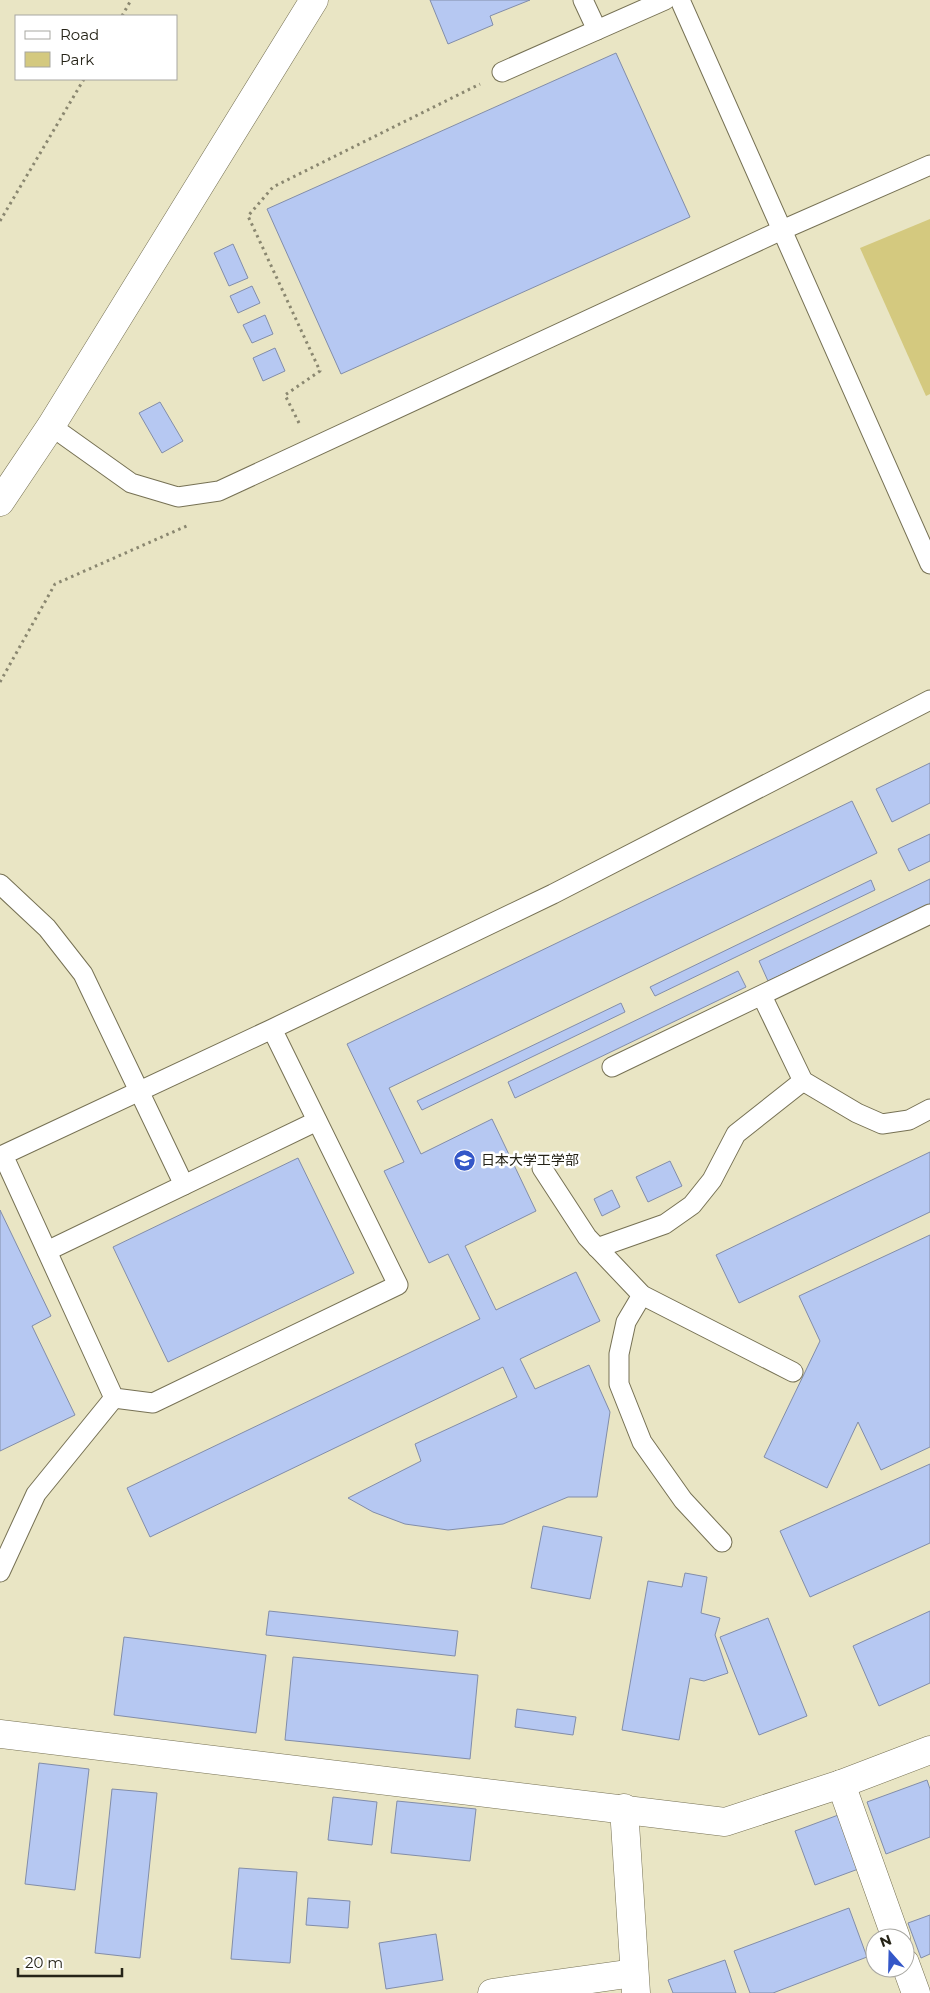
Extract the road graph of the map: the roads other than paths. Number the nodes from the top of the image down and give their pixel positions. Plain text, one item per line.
1 (314, 0) edge
2 (583, 0) edge
3 (665, 0) edge
4 (680, 0) edge
5 (597, 30) junction
6 (502, 72) dead end
7 (930, 165) edge
8 (782, 230) junction
9 (51, 426) junction
10 (0, 502) edge
11 (930, 564) edge
12 (930, 700) edge
13 (0, 884) edge
14 (930, 914) edge
15 (762, 996) junction
16 (272, 1030) junction
17 (612, 1067) dead end
18 (803, 1081) junction
19 (139, 1092) junction
20 (930, 1109) edge
21 (317, 1121) junction
22 (542, 1168) dead end
23 (184, 1185) junction
24 (597, 1248) junction
25 (47, 1251) junction
26 (642, 1295) junction
27 (793, 1372) dead end
28 (114, 1398) junction
29 (722, 1542) dead end
30 (0, 1572) edge
31 (0, 1734) edge
32 (930, 1750) edge
33 (841, 1784) junction
34 (624, 1808) junction
35 (892, 1928) edge
36 (910, 1978) edge
37 (635, 1983) edge
38 (492, 1993) edge
39 (916, 1993) edge

1 - 9 street
2 - 5 lane
3 - 5 lane
4 - 8 lane
5 - 6 lane
7 - 8 lane
8 - 9 lane
8 - 11 lane
9 - 10 street
12 - 16 lane
13 - 19 lane
14 - 15 lane
15 - 17 lane
15 - 18 lane
16 - 19 lane
16 - 21 lane
18 - 20 lane
18 - 24 lane
19 - 23 lane
19 - 25 lane
21 - 23 lane
21 - 28 lane
22 - 24 lane
23 - 25 lane
24 - 26 lane
25 - 28 lane
26 - 27 lane
26 - 29 lane
28 - 30 lane
31 - 34 street
32 - 33 street
33 - 34 street
33 - 35 street
34 - 37 street
36 - 39 street
37 - 38 street

